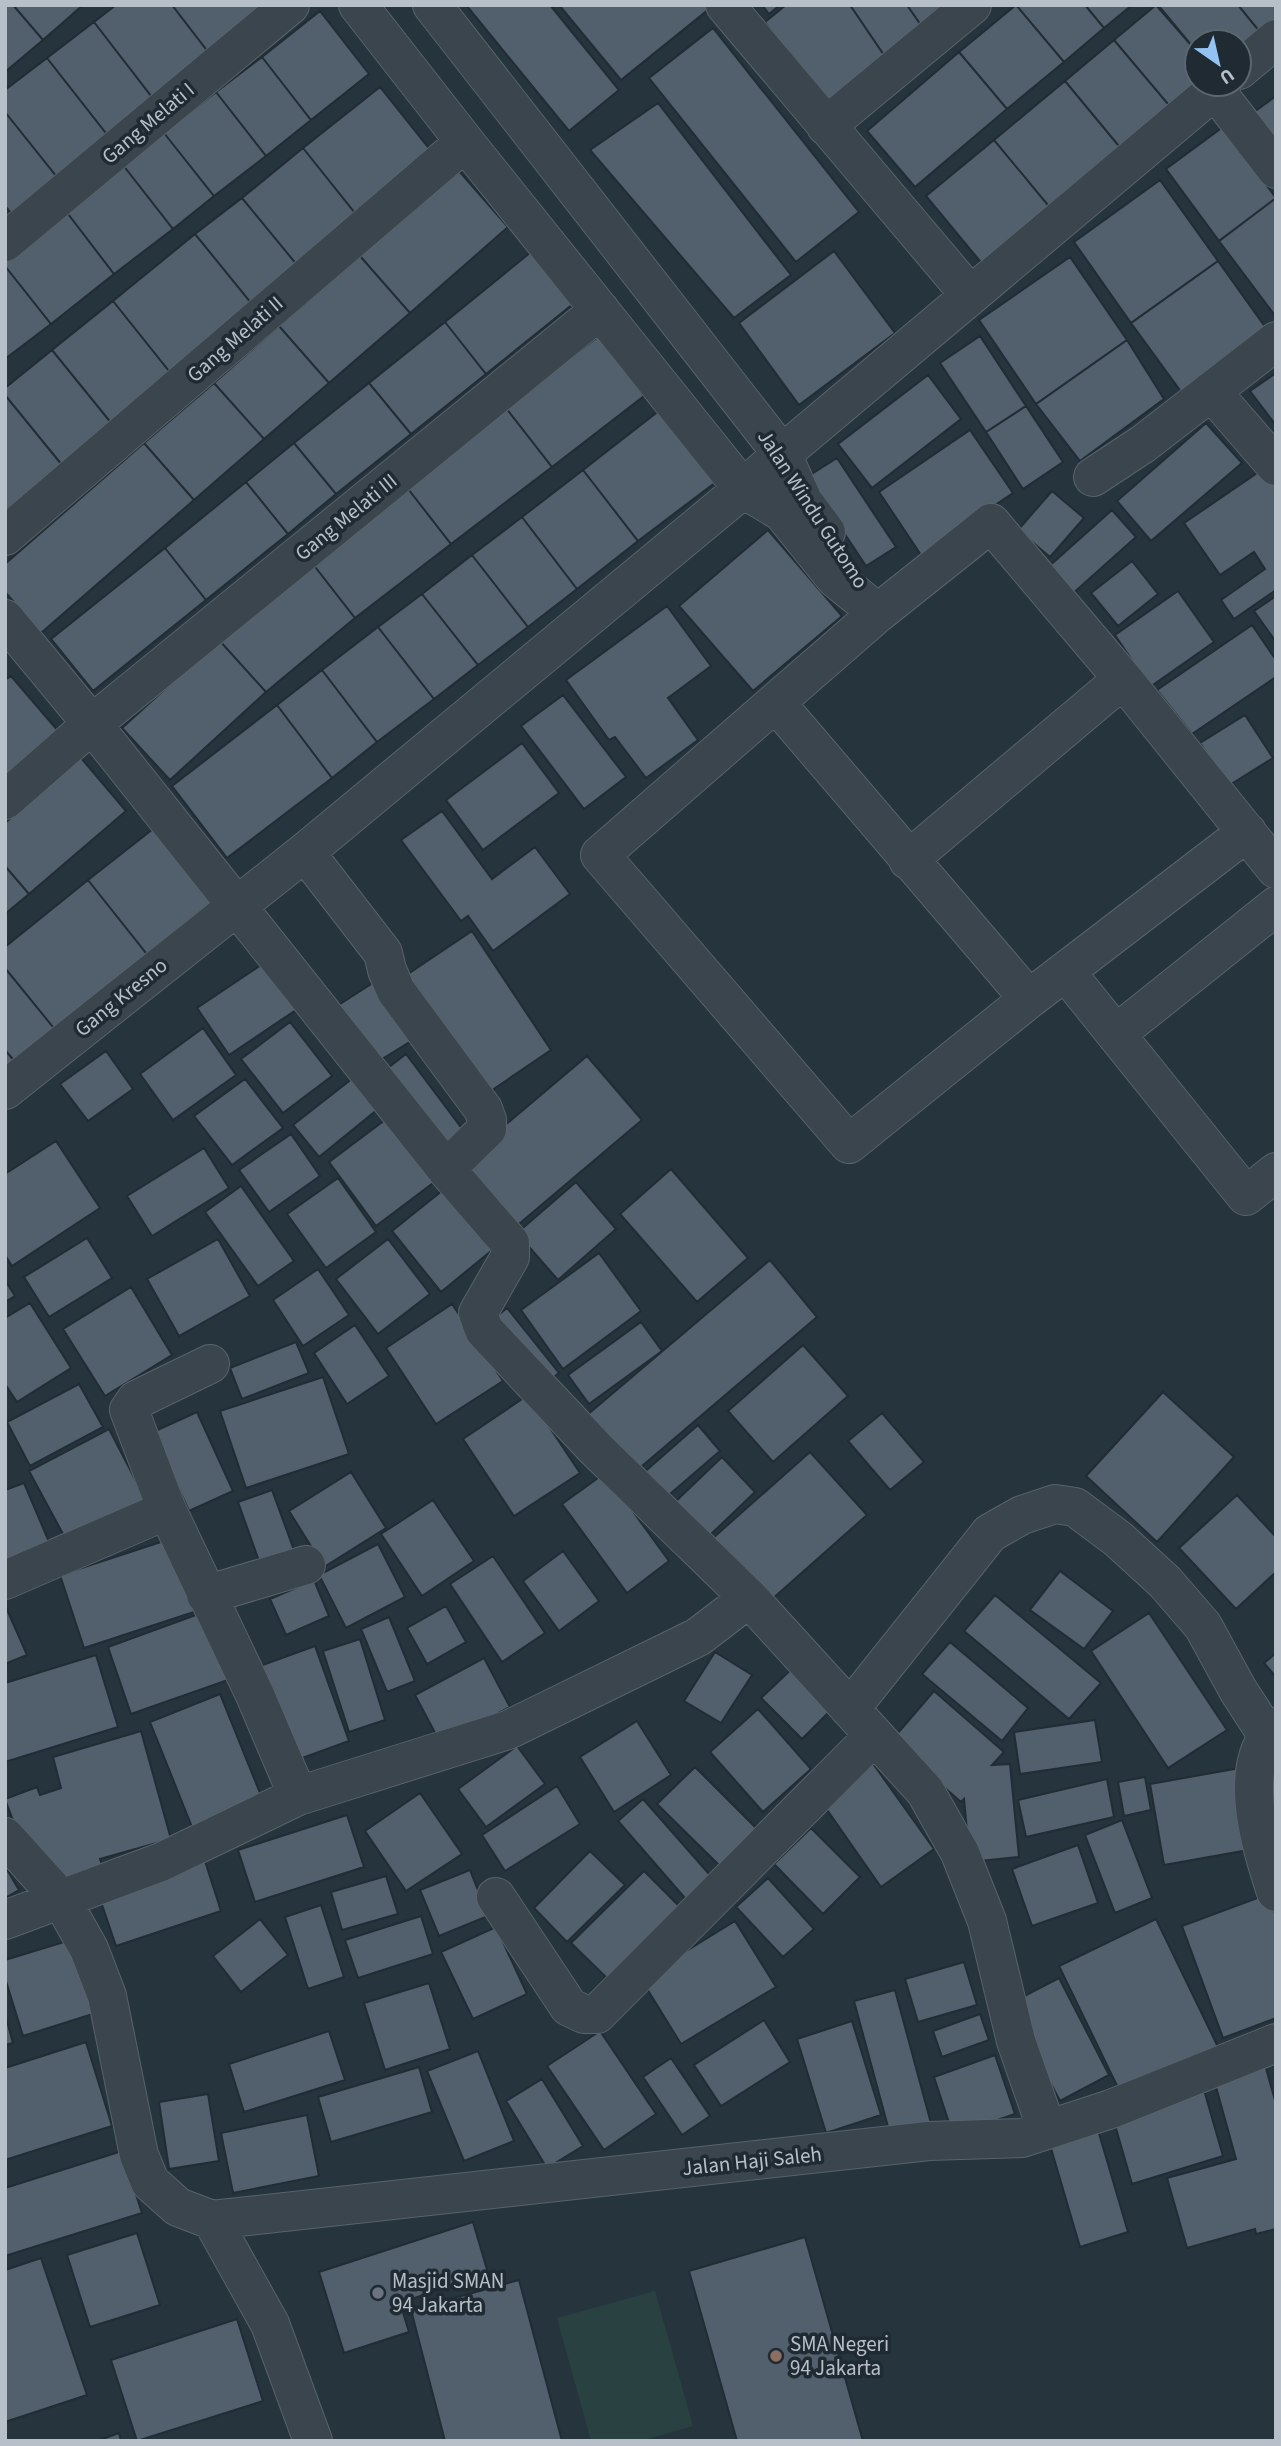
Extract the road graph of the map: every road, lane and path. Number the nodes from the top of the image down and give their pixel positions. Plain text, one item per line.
1 (290, 5) edge
2 (432, 5) edge
3 (725, 5) edge
4 (972, 5) edge
5 (377, 12) edge
6 (1276, 39) edge
7 (1253, 58) edge
8 (1206, 98) edge
9 (1236, 98) edge
10 (826, 126) junction
11 (465, 142) junction
12 (1276, 169) edge
13 (5, 242) edge
14 (971, 295) junction
15 (600, 310) junction
16 (1276, 341) edge
17 (1211, 391) junction
18 (782, 454) junction
19 (1275, 464) edge
20 (1093, 477) dead end
21 (743, 489) junction
22 (5, 536) edge
23 (878, 613) junction
24 (5, 618) edge
25 (1124, 679) junction
26 (776, 703) junction
27 (92, 724) junction
28 (5, 800) edge
29 (1247, 832) junction
30 (305, 852) junction
31 (908, 860) junction
32 (1276, 869) edge
33 (237, 905) junction
34 (1276, 906) edge
35 (1065, 971) junction
36 (1029, 999) junction
37 (1116, 1034) junction
38 (5, 1090) edge
39 (446, 1169) junction
40 (1276, 1172) edge
41 (210, 1364) dead end
42 (167, 1510) junction
43 (306, 1565) dead end
44 (5, 1580) edge
45 (206, 1595) junction
46 (749, 1598) junction
47 (862, 1722) junction
48 (1271, 1731) edge
49 (298, 1796) junction
50 (5, 1837) edge
51 (1276, 1892) edge
52 (496, 1897) dead end
53 (61, 1899) junction
54 (5, 1920) edge
55 (1276, 2043) edge
56 (1047, 2130) junction
57 (212, 2220) junction
58 (313, 2441) edge

1 - 13 street, Gang Melati I
2 - 18 street, Jalan Windu Gutomo
3 - 10 street
4 - 10 street
5 - 11 street, Jalan Windu Gutomo
6 - 7 street, Gang Kresno
8 - 14 street, Gang Kresno
9 - 12 street
10 - 14 street
11 - 15 street, Jalan Windu Gutomo
11 - 22 street, Gang Melati II
14 - 18 street, Gang Kresno
15 - 21 street, Jalan Windu Gutomo
15 - 27 street, Gang Melati III
16 - 17 street
17 - 19 street
17 - 20 street
18 - 21 street, Gang Kresno
18 - 23 street, Jalan Windu Gutomo
21 - 23 street, Jalan Windu Gutomo
21 - 30 street, Gang Kresno
23 - 25 street
23 - 26 street
24 - 27 street
25 - 29 street
25 - 31 street
26 - 31 street
26 - 36 street
27 - 28 street, Gang Melati III
27 - 33 street
29 - 32 street
29 - 35 street
30 - 33 street, Gang Kresno
30 - 39 street
31 - 36 street
33 - 38 street, Gang Kresno
33 - 39 street
34 - 37 street
35 - 36 street
35 - 37 street
37 - 40 street
39 - 46 street
41 - 42 street
42 - 44 street
42 - 45 street
43 - 45 street
45 - 49 street
46 - 47 street
46 - 49 street
47 - 48 street
47 - 52 street
47 - 56 street
48 - 51 street
49 - 53 street
50 - 53 street
53 - 54 street
53 - 57 street
55 - 56 street, Jalan Haji Saleh
56 - 57 street, Jalan Haji Saleh
57 - 58 street

